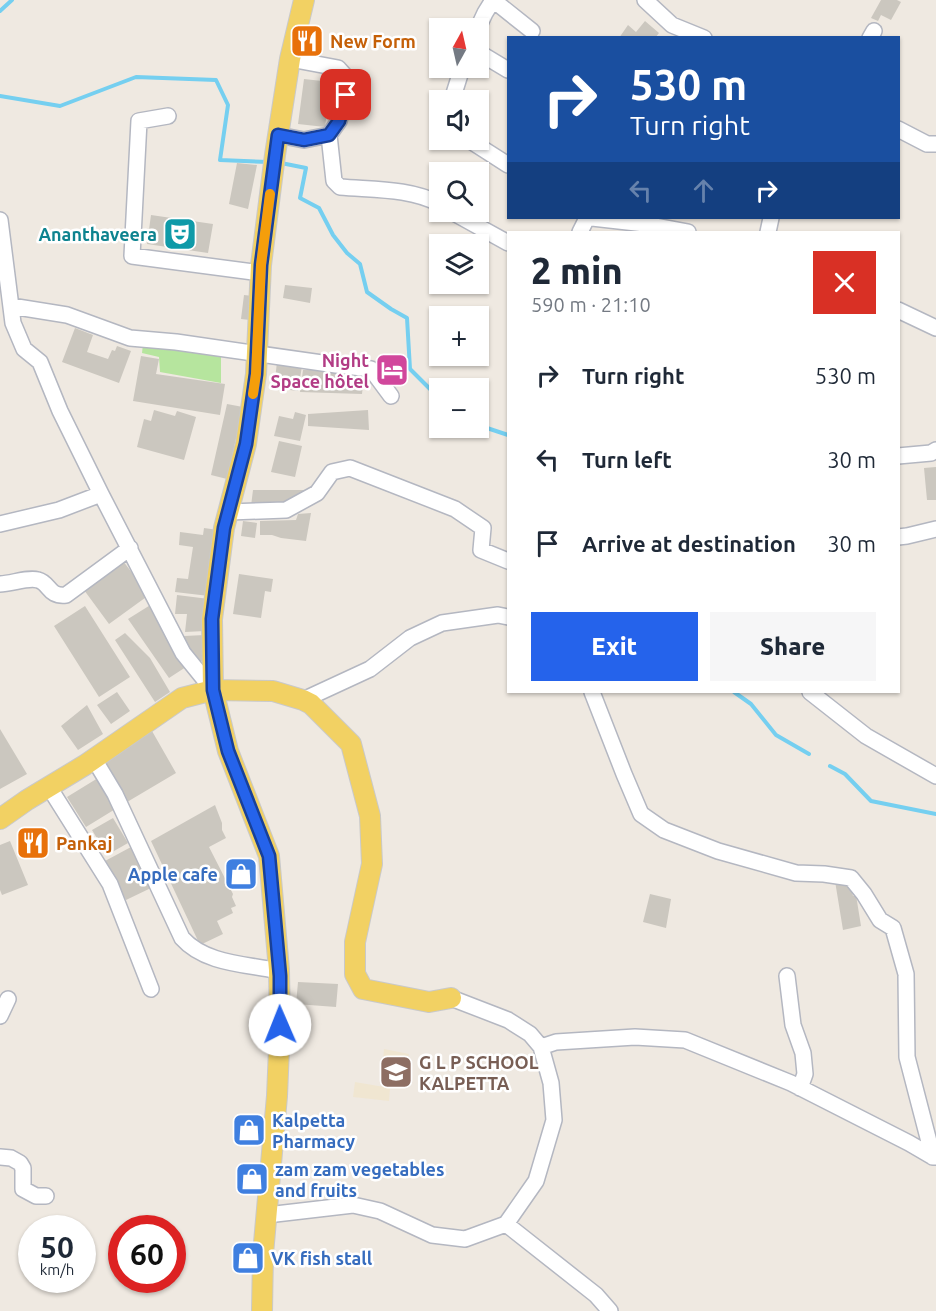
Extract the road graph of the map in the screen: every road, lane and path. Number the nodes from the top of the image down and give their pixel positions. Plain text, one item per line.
1 (304, 0) edge
2 (493, 0) edge
3 (645, 0) edge
4 (483, 18) edge
5 (532, 31) dead end
6 (699, 36) edge
7 (489, 58) edge
8 (290, 59) junction
9 (507, 68) edge
10 (168, 116) dead end
11 (900, 130) edge
12 (278, 135) junction
13 (329, 135) junction
14 (936, 144) edge
15 (485, 150) edge
16 (507, 164) edge
17 (429, 199) edge
18 (601, 219) edge
19 (0, 220) edge
20 (470, 222) edge
21 (683, 231) edge
22 (507, 242) edge
23 (3, 266) edge
24 (261, 273) junction
25 (11, 306) junction
26 (900, 311) edge
27 (936, 328) edge
28 (257, 354) junction
29 (391, 396) dead end
30 (936, 450) edge
31 (900, 456) edge
32 (101, 494) junction
33 (229, 512) junction
34 (0, 524) edge
35 (936, 529) edge
36 (900, 537) edge
37 (130, 548) junction
38 (507, 561) edge
39 (0, 585) edge
40 (507, 617) edge
41 (213, 690) junction
42 (592, 693) edge
43 (811, 693) edge
44 (303, 700) junction
45 (94, 759) junction
46 (936, 776) edge
47 (49, 787) junction
48 (0, 819) edge
49 (279, 970) junction
50 (787, 976) dead end
51 (152, 989) dead end
52 (451, 998) joint
53 (8, 999) dead end
54 (0, 1016) edge
55 (541, 1047) junction
56 (800, 1088) junction
57 (0, 1156) edge
58 (934, 1157) edge
59 (46, 1196) dead end
60 (267, 1215) junction
61 (506, 1224) junction
62 (262, 1311) edge
63 (610, 1311) edge

1 - 8 main road
2 - 4 street
2 - 5 street
3 - 6 street
7 - 9 street
8 - 12 main road
8 - 13 street
10 - 24 street
11 - 14 street
12 - 13 street
12 - 24 main road
13 - 17 street
15 - 16 street
18 - 21 street
19 - 23 street
20 - 22 street
23 - 25 street
24 - 28 main road
25 - 28 street
25 - 32 street
26 - 27 street
28 - 29 street
28 - 33 main road
30 - 31 street
32 - 34 street
32 - 37 street
33 - 38 street
33 - 41 main road
35 - 36 street
37 - 39 street
37 - 41 street
40 - 44 street
41 - 44 main road
41 - 45 main road
41 - 49 main road
42 - 58 street
43 - 46 street
44 - 52 main road
45 - 47 main road
45 - 49 street
47 - 48 main road
47 - 51 street
49 - 60 main road
50 - 56 street
52 - 55 street
53 - 54 street
55 - 56 street
55 - 61 street
56 - 58 street
57 - 59 street
60 - 61 street
60 - 62 main road
61 - 63 street

